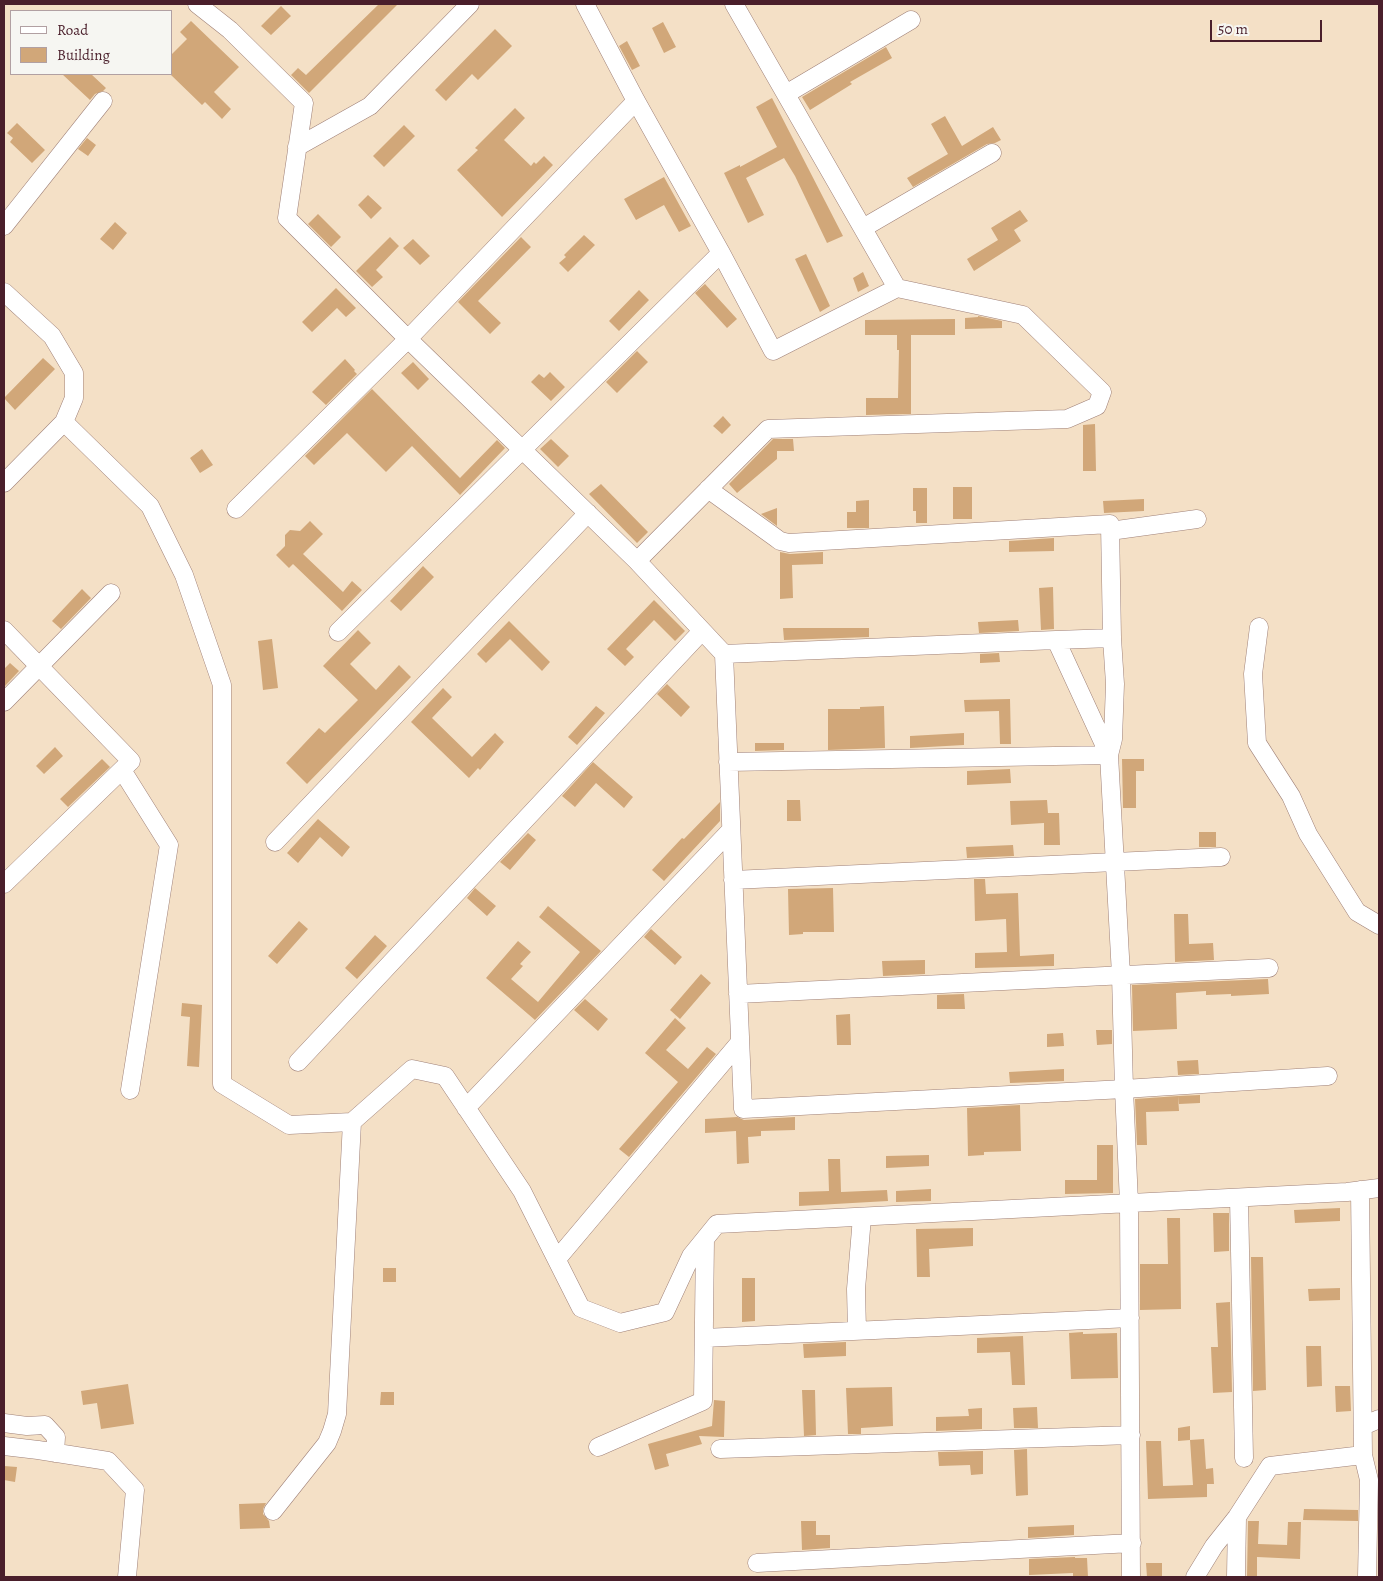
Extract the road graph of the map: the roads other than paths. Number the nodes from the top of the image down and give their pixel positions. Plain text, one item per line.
1 (197, 4) edge
2 (470, 4) edge
3 (585, 4) edge
4 (734, 4) edge
5 (911, 20) dead end
6 (786, 94) junction
7 (102, 101) dead end
8 (636, 101) junction
9 (297, 147) junction
10 (992, 153) dead end
11 (4, 226) edge
12 (863, 228) junction
13 (721, 253) junction
14 (897, 288) junction
15 (4, 292) edge
16 (405, 336) junction
17 (64, 422) junction
18 (523, 450) junction
19 (4, 483) edge
20 (708, 489) junction
21 (236, 510) dead end
22 (588, 513) junction
23 (1197, 519) dead end
24 (1110, 531) junction
25 (637, 561) junction
26 (111, 593) dead end
27 (1258, 628) dead end
28 (4, 630) edge
29 (338, 632) dead end
30 (702, 632) junction
31 (1112, 638) junction
32 (1056, 640) junction
33 (724, 654) junction
34 (40, 667) junction
35 (4, 702) edge
36 (1109, 755) junction
37 (728, 762) junction
38 (122, 770) junction
39 (731, 830) junction
40 (275, 842) dead end
41 (1221, 857) dead end
42 (1115, 862) junction
43 (733, 880) junction
44 (4, 884) edge
45 (1379, 925) edge
46 (1269, 968) dead end
47 (1121, 975) junction
48 (738, 994) junction
49 (740, 1042) junction
50 (298, 1062) dead end
51 (1328, 1076) dead end
52 (1124, 1089) junction
53 (130, 1090) dead end
54 (466, 1108) junction
55 (352, 1122) junction
56 (1379, 1188) edge
57 (1360, 1190) junction
58 (1239, 1198) junction
59 (1129, 1203) junction
60 (862, 1217) junction
61 (705, 1239) junction
62 (557, 1259) junction
63 (1130, 1318) junction
64 (857, 1331) junction
65 (704, 1338) junction
66 (1371, 1422) edge
67 (4, 1423) edge
68 (1131, 1435) junction
69 (4, 1446) edge
70 (598, 1447) dead end
71 (720, 1449) dead end
72 (56, 1453) junction
73 (1363, 1455) junction
74 (1244, 1458) dead end
75 (1374, 1485) edge
76 (273, 1511) dead end
77 (1237, 1517) junction
78 (1132, 1543) junction
79 (757, 1563) dead end
80 (127, 1577) edge
81 (1131, 1577) edge
82 (1195, 1577) edge
83 (1236, 1577) edge
84 (1367, 1577) edge

1 - 9 street
2 - 9 street
3 - 8 street
4 - 6 street
5 - 6 street
6 - 12 street
7 - 11 street
8 - 13 street
8 - 16 street
9 - 16 street
10 - 12 street
12 - 14 street
13 - 14 street
13 - 18 street
14 - 20 street
15 - 17 street
16 - 18 street
16 - 21 street
17 - 19 street
17 - 55 street
18 - 22 street
18 - 29 street
20 - 24 street
20 - 25 street
22 - 25 street
22 - 40 street
23 - 24 street
24 - 31 street
25 - 30 street
26 - 34 street
27 - 45 street
28 - 34 street
30 - 33 street
30 - 50 street
31 - 32 street
31 - 36 street
32 - 33 street
32 - 36 street
33 - 37 street
34 - 35 street
34 - 38 street
36 - 37 street
36 - 42 street
37 - 39 street
38 - 44 street
38 - 53 street
39 - 43 street
39 - 54 street
41 - 42 street
42 - 43 street
42 - 47 street
43 - 48 street
46 - 47 street
47 - 48 street
47 - 52 street
48 - 49 street
49 - 52 street
49 - 62 street
51 - 52 street
52 - 59 street
54 - 55 street
54 - 62 street
55 - 76 street
56 - 57 street
57 - 58 street
57 - 66 street
58 - 59 street
58 - 74 street
59 - 60 street
59 - 63 street
60 - 61 street
60 - 64 street
61 - 62 street
61 - 65 street
63 - 64 street
63 - 68 street
64 - 65 street
65 - 70 street
66 - 73 street
67 - 72 street
68 - 71 street
68 - 78 street
69 - 72 street
72 - 80 street
73 - 75 street
73 - 77 street
75 - 84 street
77 - 82 street
77 - 83 street
78 - 79 street
78 - 81 street

